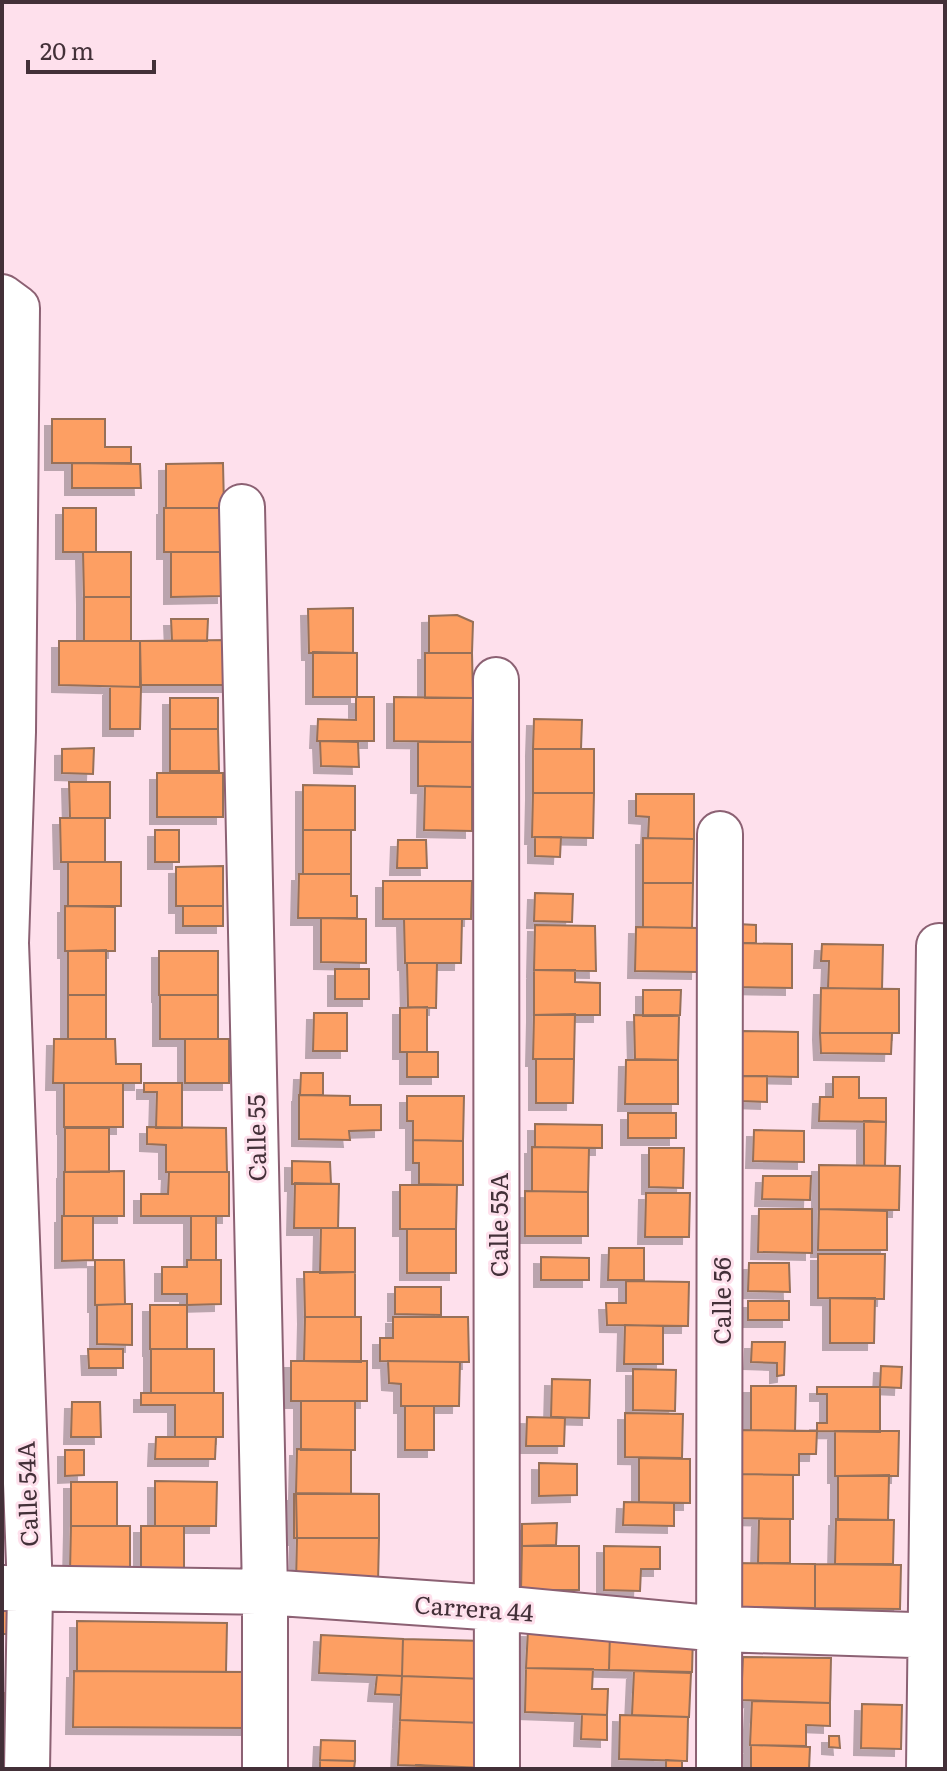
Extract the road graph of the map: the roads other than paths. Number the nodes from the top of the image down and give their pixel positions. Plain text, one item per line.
1 (10, 302) edge
2 (242, 507) dead end
3 (496, 680) dead end
4 (8, 732) edge
5 (720, 834) dead end
6 (942, 947) edge
7 (16, 1590) edge
8 (265, 1592) junction
9 (498, 1608) junction
10 (720, 1629) junction
11 (937, 1636) edge
12 (27, 1769) edge
13 (265, 1769) edge
14 (497, 1769) edge
15 (719, 1769) edge
16 (929, 1769) edge

1 - 4 street, Calle 54A
2 - 8 street, Calle 55
3 - 9 street, Calle 55A
4 - 7 street, Calle 54A
5 - 10 street, Calle 56
6 - 11 street
7 - 8 street, Carrera 44
7 - 12 street, Calle 54A
8 - 9 street, Carrera 44
8 - 13 street, Calle 55
9 - 10 street, Carrera 44
9 - 14 street, Calle 55A
10 - 11 street, Carrera 44
10 - 15 street, Calle 56
11 - 16 street

